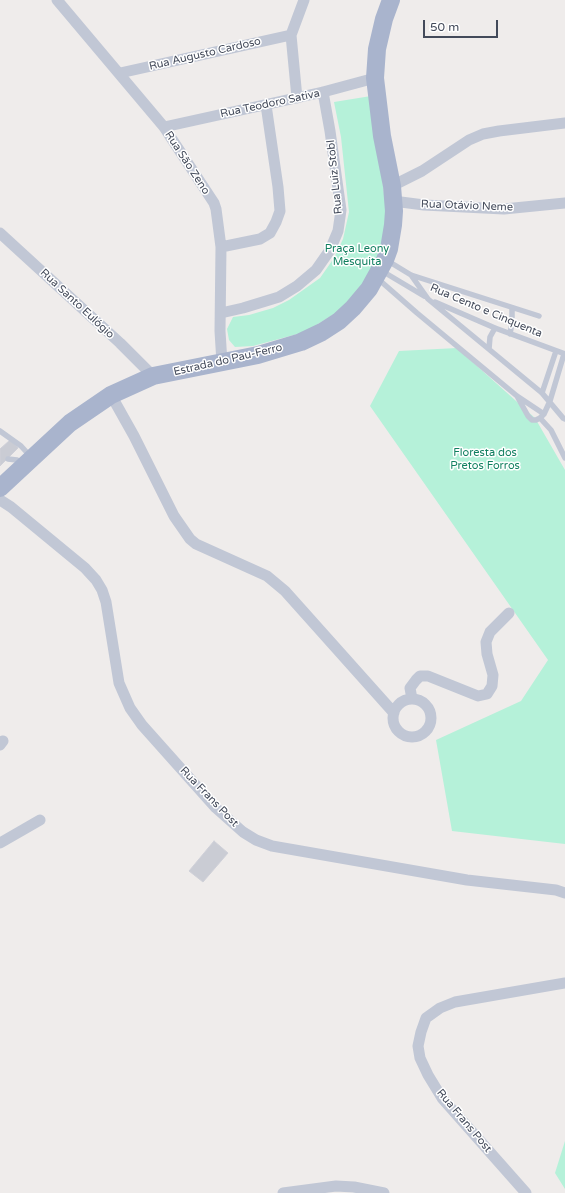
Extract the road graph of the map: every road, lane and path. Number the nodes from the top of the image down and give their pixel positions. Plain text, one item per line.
1 (57, 0) edge
2 (304, 0) edge
3 (391, 0) edge
4 (290, 35) junction
5 (120, 73) junction
6 (375, 78) junction
7 (323, 92) junction
8 (297, 98) junction
9 (266, 105) junction
10 (565, 123) edge
11 (164, 127) junction
12 (393, 193) junction
13 (565, 203) edge
14 (0, 233) edge
15 (221, 247) junction
16 (380, 269) junction
17 (411, 275) junction
18 (428, 299) junction
19 (512, 308) junction
20 (221, 313) junction
21 (539, 316) dead end
22 (495, 328) junction
23 (510, 334) junction
24 (489, 349) junction
25 (556, 350) junction
26 (565, 354) edge
27 (222, 363) junction
28 (153, 376) junction
29 (542, 394) junction
30 (111, 395) junction
31 (517, 396) junction
32 (550, 401) junction
33 (542, 416) junction
34 (565, 419) edge
35 (0, 431) edge
36 (565, 458) edge
37 (21, 461) junction
38 (0, 488) edge
39 (0, 500) edge
40 (509, 613) dead end
41 (412, 699) junction
42 (394, 713) junction
43 (40, 820) dead end
44 (0, 843) edge
45 (565, 893) edge
46 (565, 982) edge
47 (283, 1193) edge
48 (384, 1193) edge
49 (526, 1193) edge

1 - 5 street, Rua São Zeno
2 - 4 street
3 - 6 main road, Estrada do Pau-Ferro
4 - 5 street, Rua Augusto Cardoso
4 - 8 street
5 - 11 street, Rua São Zeno
6 - 7 street, Rua Teodoro Sativa
6 - 12 main road, Estrada do Pau-Ferro
7 - 8 street, Rua Teodoro Sativa
7 - 20 street, Rua Luiz Stobl
8 - 9 street, Rua Teodoro Sativa
9 - 11 street, Rua Teodoro Sativa
9 - 15 street
10 - 12 street
11 - 15 street, Rua São Zeno
12 - 13 street, Rua Otávio Neme
12 - 16 main road, Estrada do Pau-Ferro
14 - 28 street, Rua Santo Eulógio
15 - 20 street, Rua São Zeno
16 - 17 lane
16 - 18 lane, Rua Cento e Cinquenta
16 - 27 main road, Estrada do Pau-Ferro
16 - 31 lane
17 - 18 lane
17 - 19 lane
18 - 22 lane, Rua Cento e Cinquenta
18 - 24 lane
19 - 21 lane
19 - 23 lane
20 - 27 street, Rua São Zeno
22 - 23 lane, Rua Cento e Cinquenta
22 - 24 lane
23 - 25 lane, Rua Cento e Cinquenta
24 - 29 lane
25 - 26 lane, Rua Cento e Cinquenta
25 - 29 lane
26 - 32 lane
27 - 28 main road, Estrada do Pau-Ferro
28 - 30 main road, Estrada do Pau-Ferro
29 - 32 lane
30 - 37 main road, Estrada do Pau-Ferro
30 - 42 street
31 - 33 lane
31 - 33 lane
32 - 33 lane
32 - 34 lane
33 - 36 lane
35 - 37 lane
37 - 38 main road, Estrada do Pau-Ferro
39 - 45 street, Rua Frans Post
40 - 41 street
41 - 42 street
41 - 42 street
43 - 44 street
46 - 49 street, Rua Frans Post
47 - 48 street

